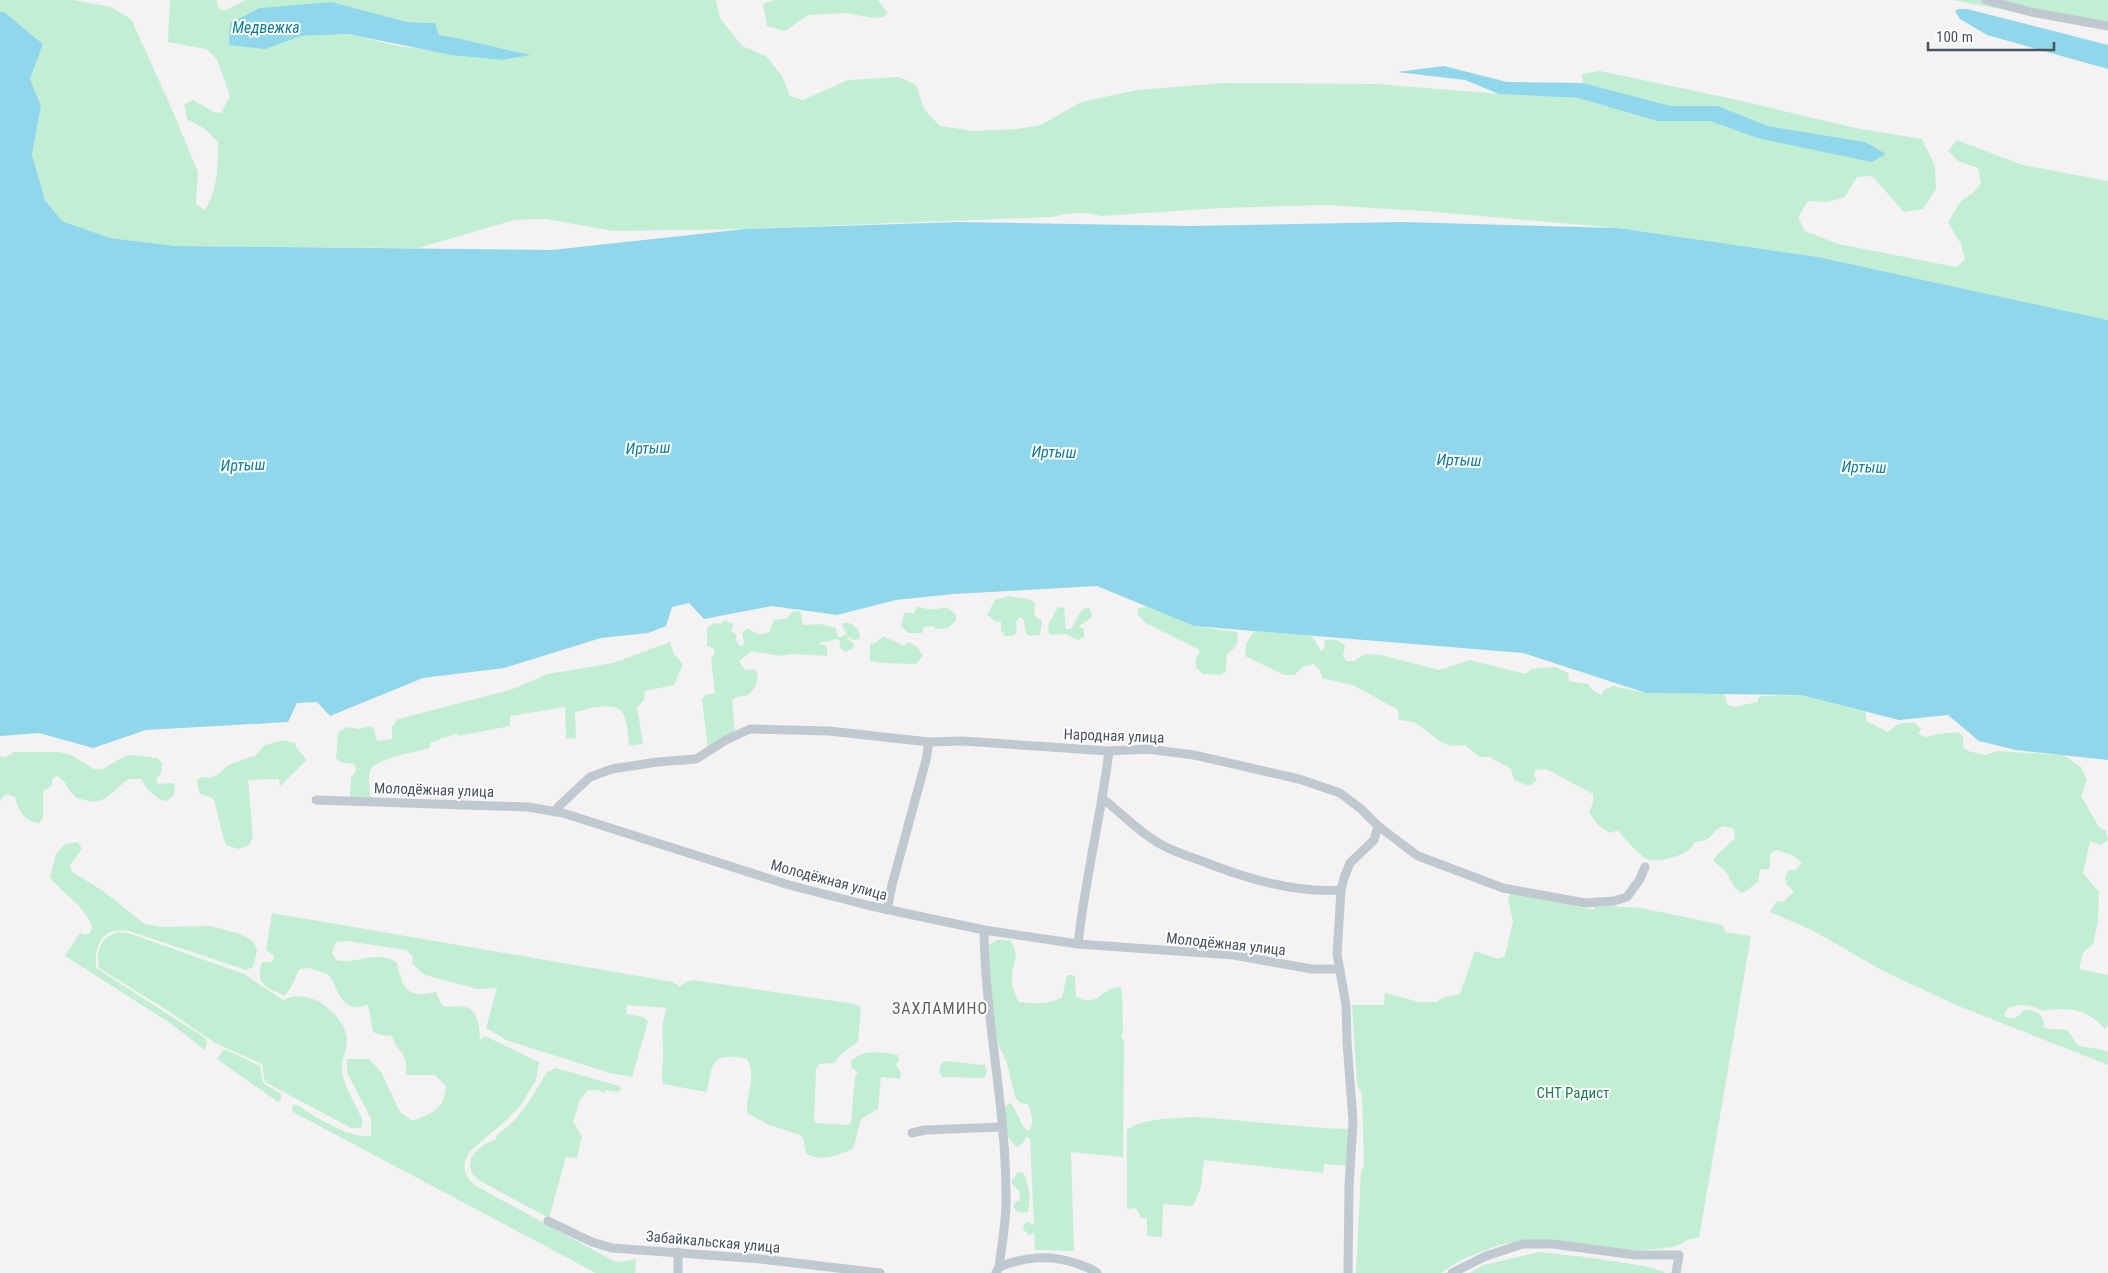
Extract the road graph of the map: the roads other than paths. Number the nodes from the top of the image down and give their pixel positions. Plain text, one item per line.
1 (1986, 0) edge
2 (2108, 26) edge
3 (929, 742) junction
4 (1109, 751) junction
5 (1103, 799) junction
6 (316, 800) dead end
7 (555, 812) junction
8 (1378, 826) junction
9 (1645, 867) dead end
10 (1341, 890) junction
11 (887, 910) junction
12 (984, 930) junction
13 (1078, 944) junction
14 (1340, 969) junction
15 (1001, 1127) junction
16 (912, 1133) dead end
17 (548, 1221) dead end
18 (678, 1252) junction
19 (997, 1270) edge
20 (678, 1273) edge
21 (880, 1273) edge
22 (1097, 1273) edge
23 (1348, 1273) edge
24 (1452, 1273) edge
25 (1676, 1273) edge

1 - 2 street
3 - 4 street, Народная улица
3 - 7 street, Народная улица
3 - 11 street
4 - 5 street
4 - 8 street, Народная улица
5 - 10 street
5 - 13 street
6 - 7 street, Молодёжная улица
7 - 11 street, Молодёжная улица
8 - 9 street, Народная улица
8 - 10 street
10 - 14 street
11 - 12 street, Молодёжная улица
12 - 13 street, Молодёжная улица
12 - 15 street
13 - 14 street, Молодёжная улица
14 - 23 street
15 - 16 street
15 - 19 street
17 - 18 street, Забайкальская улица
18 - 20 street
18 - 21 street, Забайкальская улица
19 - 22 street
24 - 25 street

